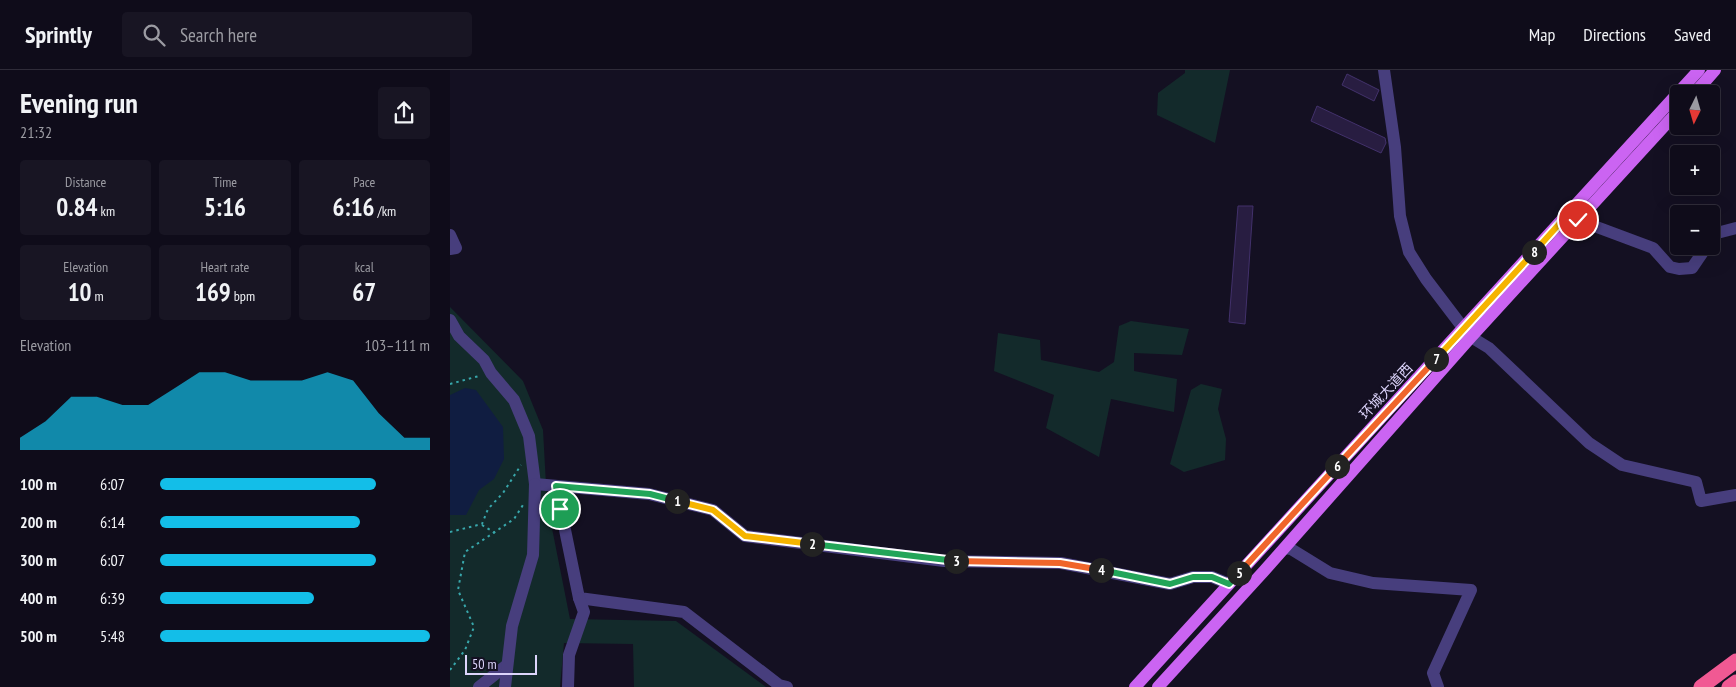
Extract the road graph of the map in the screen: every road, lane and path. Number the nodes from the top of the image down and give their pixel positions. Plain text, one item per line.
1 (1384, 70) edge
2 (1699, 70) edge
3 (1715, 70) edge
4 (1702, 85) edge
5 (1670, 119) edge
6 (1574, 216) junction
7 (1736, 228) edge
8 (1720, 232) edge
9 (450, 235) edge
10 (453, 249) edge
11 (1701, 255) edge
12 (450, 320) edge
13 (1467, 333) junction
14 (491, 373) junction
15 (450, 384) edge
16 (531, 454) junction
17 (535, 484) junction
18 (556, 486) junction
19 (1736, 495) edge
20 (482, 524) junction
21 (450, 532) edge
22 (495, 533) junction
23 (1285, 548) junction
24 (1229, 584) junction
25 (579, 598) junction
26 (1736, 661) edge
27 (507, 665) junction
28 (450, 670) edge
29 (1736, 682) edge
30 (479, 687) edge
31 (505, 687) edge
32 (568, 687) edge
33 (787, 687) edge
34 (1135, 687) edge
35 (1158, 687) edge
36 (1438, 687) edge
37 (1700, 687) edge
38 (1729, 687) edge

1 - 13 street
2 - 6 main road, 环城大道西
3 - 4 main road
5 - 6 main road, 环城大道西
6 - 11 street
6 - 13 main road, 环城大道西
7 - 8 street
9 - 10 street
12 - 14 street
13 - 19 street
13 - 23 main road, 环城大道西
13 - 24 main road, 环城大道西
14 - 15 path
14 - 16 street
16 - 17 street
16 - 20 path
17 - 18 street
17 - 22 path
17 - 27 street
18 - 24 street
18 - 25 street
20 - 21 path
20 - 22 path
22 - 28 path
23 - 35 main road, 环城大道西
23 - 36 street
24 - 34 main road, 环城大道西
25 - 32 street
25 - 33 street
26 - 37 highway
27 - 30 street
27 - 31 street
29 - 38 highway

